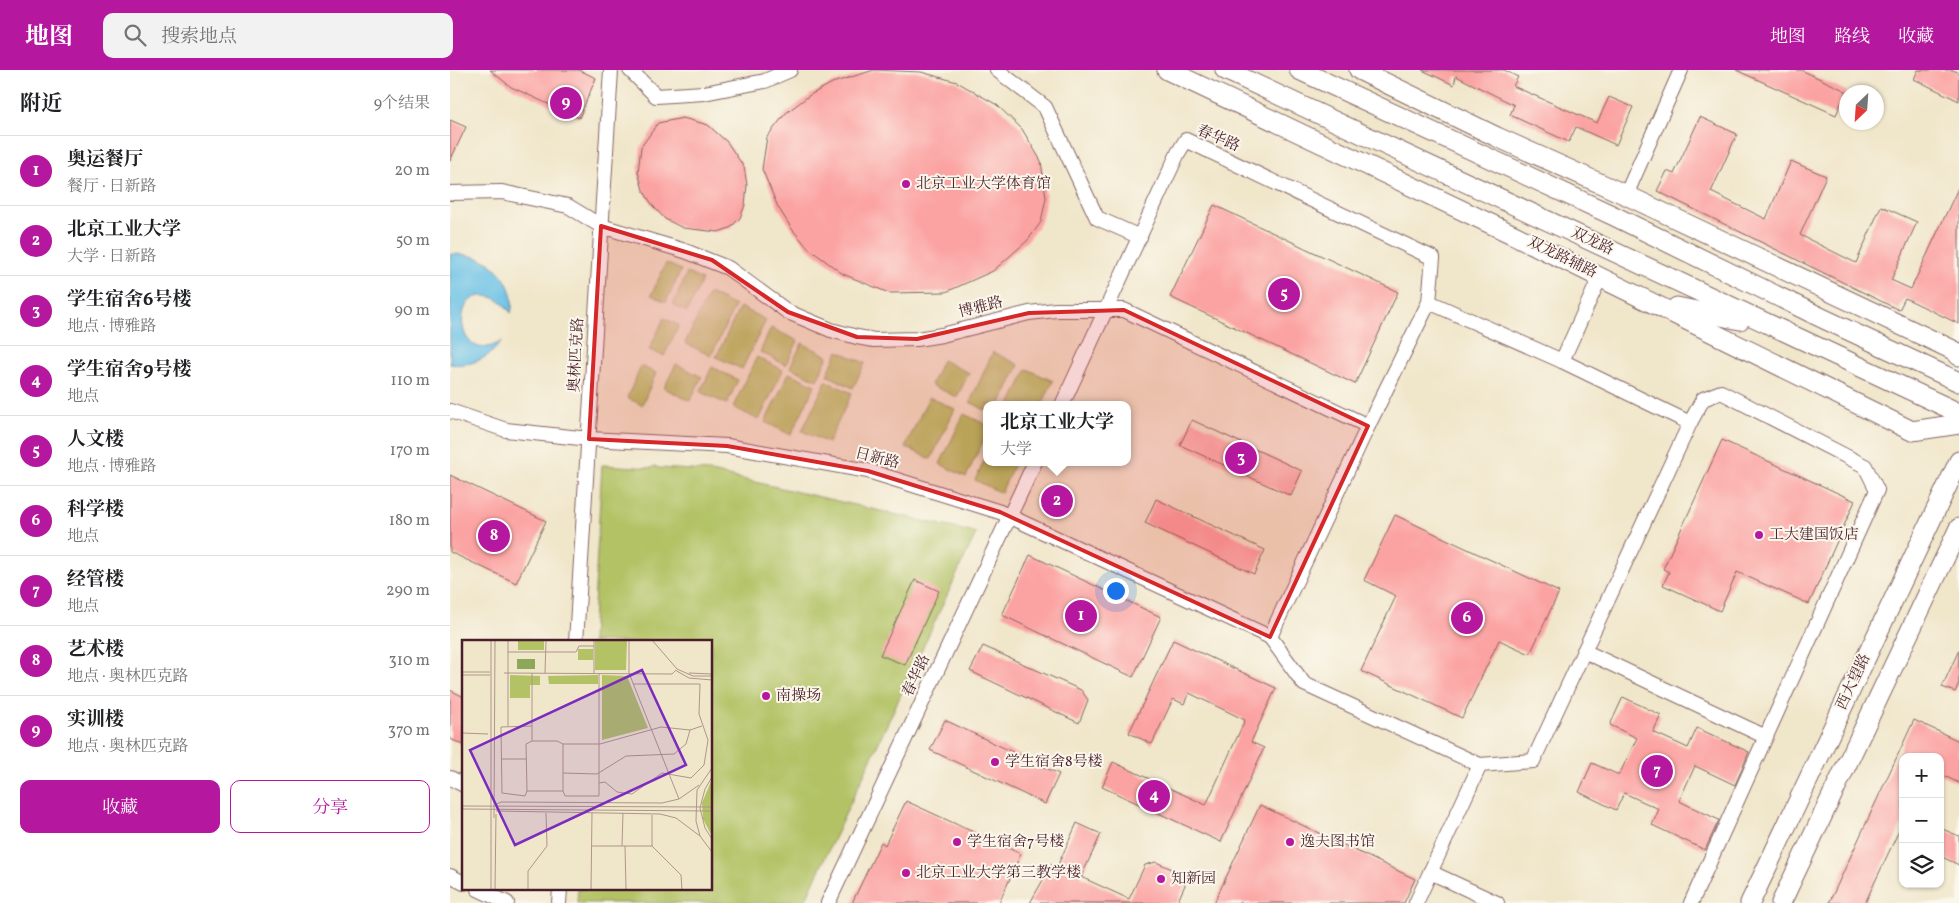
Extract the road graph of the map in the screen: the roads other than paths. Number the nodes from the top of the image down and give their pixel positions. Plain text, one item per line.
1 (610, 70) edge
2 (630, 70) edge
3 (790, 70) edge
4 (997, 70) edge
5 (1167, 70) edge
6 (1225, 70) edge
7 (1299, 70) edge
8 (1359, 70) edge
9 (1681, 70) edge
10 (1373, 139) junction
11 (1426, 192) junction
12 (450, 193) edge
13 (1626, 195) junction
14 (600, 226) junction
15 (1140, 237) junction
16 (1763, 261) junction
17 (1600, 277) junction
18 (1650, 301) junction
19 (1430, 302) junction
20 (1105, 310) junction
21 (1822, 318) junction
22 (1771, 326) junction
23 (1959, 356) edge
24 (1562, 361) junction
25 (1959, 382) edge
26 (1064, 401) edge
27 (450, 411) edge
28 (1959, 413) edge
29 (1690, 423) junction
30 (1959, 424) edge
31 (1368, 426) junction
32 (589, 439) junction
33 (1959, 461) edge
34 (1033, 466) edge
35 (1010, 516) junction
36 (1959, 528) edge
37 (1270, 637) junction
38 (576, 640) edge
39 (1584, 651) junction
40 (1766, 737) junction
41 (1480, 765) junction
42 (450, 778) edge
43 (462, 784) edge
44 (1430, 872) junction
45 (450, 876) edge
46 (462, 881) edge
47 (480, 890) edge
48 (560, 890) edge
49 (507, 903) edge
50 (559, 903) edge
51 (828, 903) edge
52 (1416, 903) edge
53 (1497, 903) edge
54 (1691, 903) edge
55 (1750, 903) edge
56 (1781, 903) edge

1 - 14 street, 奥林匹克路
2 - 3 street
4 - 15 street
5 - 11 main road, 双龙路辅路
6 - 10 main road, 双龙路
7 - 21 main road
8 - 13 main road
9 - 13 street
10 - 11 main road
10 - 22 main road, 双龙路
11 - 17 main road, 双龙路辅路
12 - 14 street, 博雅路
13 - 16 main road
14 - 20 street, 博雅路
14 - 32 street, 奥林匹克路
15 - 19 street, 春华路
15 - 20 street, 春华路
16 - 21 main road
16 - 23 main road
17 - 18 main road, 双龙路辅路
17 - 24 street
18 - 22 main road
18 - 30 main road, 双龙路辅路
19 - 24 street
19 - 31 street
20 - 26 street, 春华路
20 - 31 street, 博雅路
21 - 25 main road
22 - 28 main road, 双龙路
24 - 29 street
27 - 32 street, 日新路
29 - 39 street
29 - 40 street
31 - 37 street
32 - 35 street, 日新路
32 - 38 street, 奥林匹克路
33 - 55 main road, 西大望路
34 - 35 street, 春华路
35 - 37 street, 日新路
35 - 51 street, 春华路
36 - 56 main road, 西大望路
37 - 41 street
39 - 40 street
39 - 41 street
40 - 54 street
41 - 44 street
42 - 43 street
44 - 52 street
44 - 53 street
45 - 46 street
47 - 49 street
48 - 50 street

